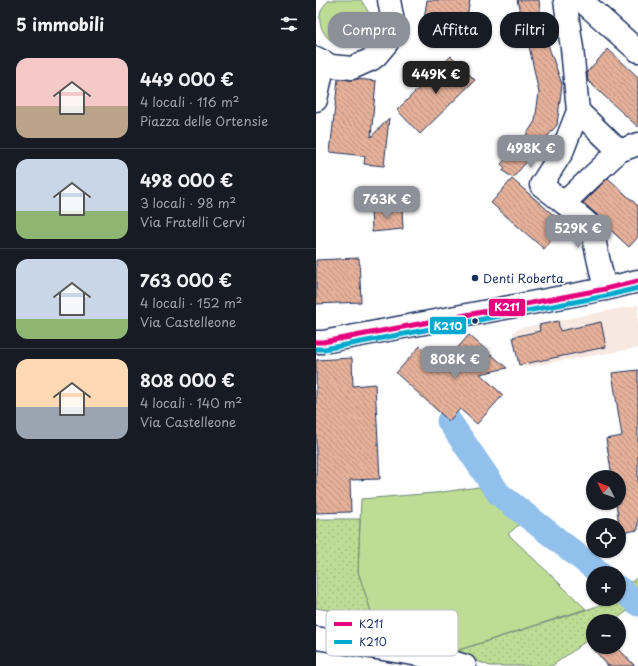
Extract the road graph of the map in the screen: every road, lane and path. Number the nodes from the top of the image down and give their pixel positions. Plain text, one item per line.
1 (389, 0) edge
2 (565, 0) edge
3 (581, 0) edge
4 (636, 45) edge
5 (320, 60) edge
6 (316, 100) edge
7 (578, 111) junction
8 (629, 148) edge
9 (564, 203) junction
10 (638, 281) edge
11 (605, 289) junction
12 (316, 342) edge
13 (316, 638) edge
14 (326, 640) edge
15 (425, 656) edge
16 (465, 666) edge

1 - 5 street
2 - 7 street
3 - 4 street
5 - 6 street
7 - 8 street
7 - 9 street
8 - 9 street
9 - 11 street
10 - 11 street
11 - 12 street
13 - 14 street
15 - 16 street

